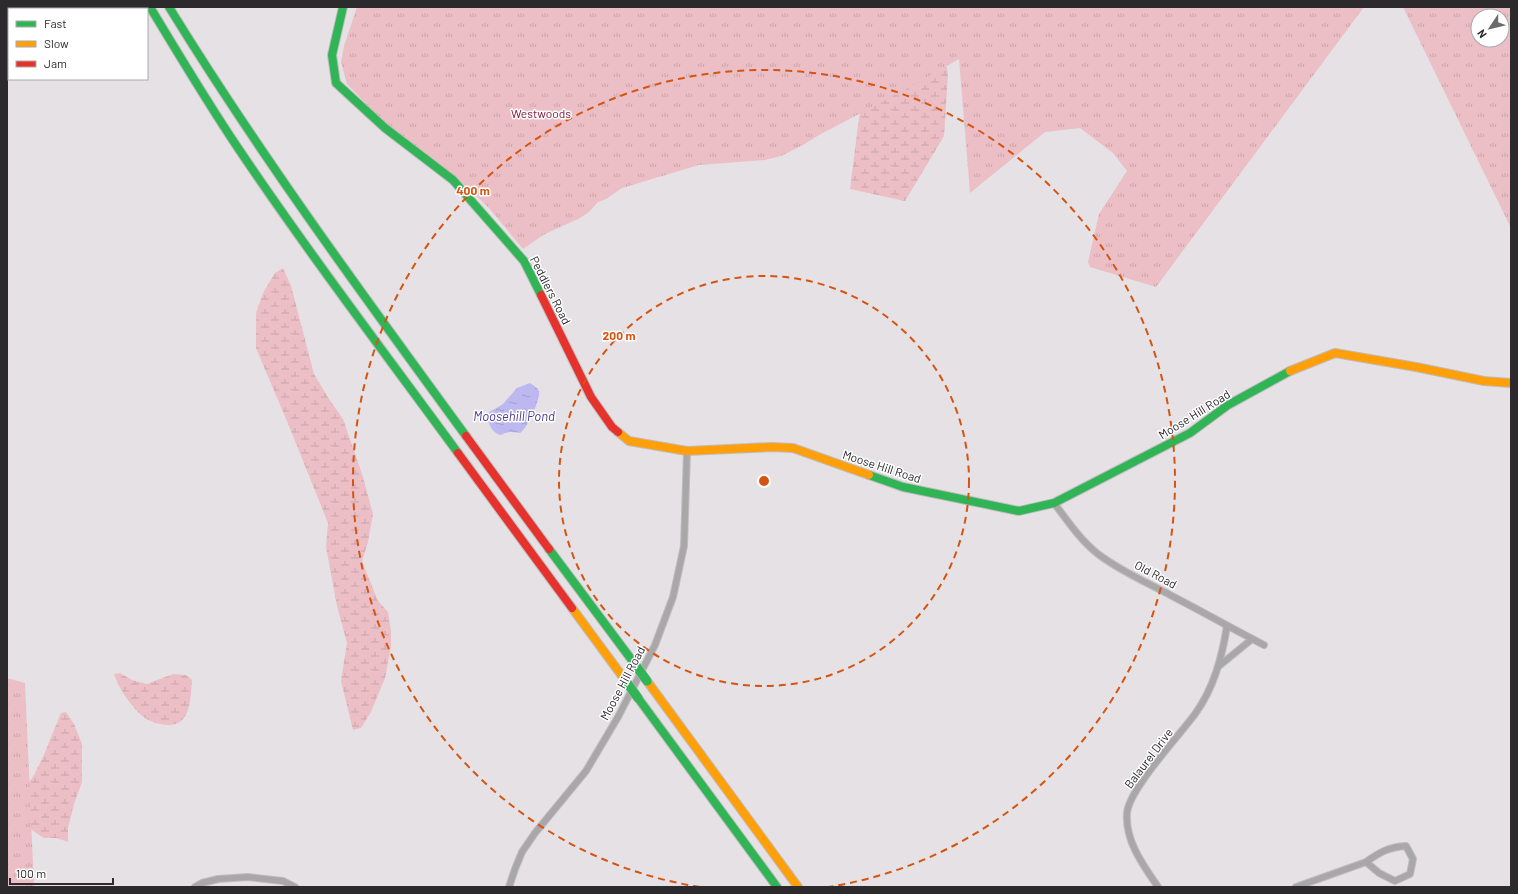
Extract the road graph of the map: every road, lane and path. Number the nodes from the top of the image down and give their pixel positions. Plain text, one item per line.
1 (150, 7) edge
2 (170, 7) edge
3 (343, 7) edge
4 (1511, 383) edge
5 (687, 451) junction
6 (1054, 503) junction
7 (1227, 626) junction
8 (1252, 639) junction
9 (1264, 645) dead end
10 (1218, 666) junction
11 (1366, 862) junction
12 (196, 887) edge
13 (295, 887) edge
14 (509, 887) edge
15 (776, 887) edge
16 (798, 887) edge
17 (1158, 887) edge
18 (1296, 887) edge

1 - 15 main road, bridge
2 - 16 main road, bridge
3 - 5 main road, Peddlers Road
4 - 6 main road, Moose Hill Road
5 - 6 main road, Moose Hill Road
5 - 14 street, Moose Hill Road
6 - 7 street, Old Road
7 - 8 street, Old Road
7 - 10 street, Balaurel Drive
8 - 9 street, Old Road
8 - 10 street
10 - 17 street, Balaurel Drive
11 - 11 street
11 - 18 street
12 - 13 street

